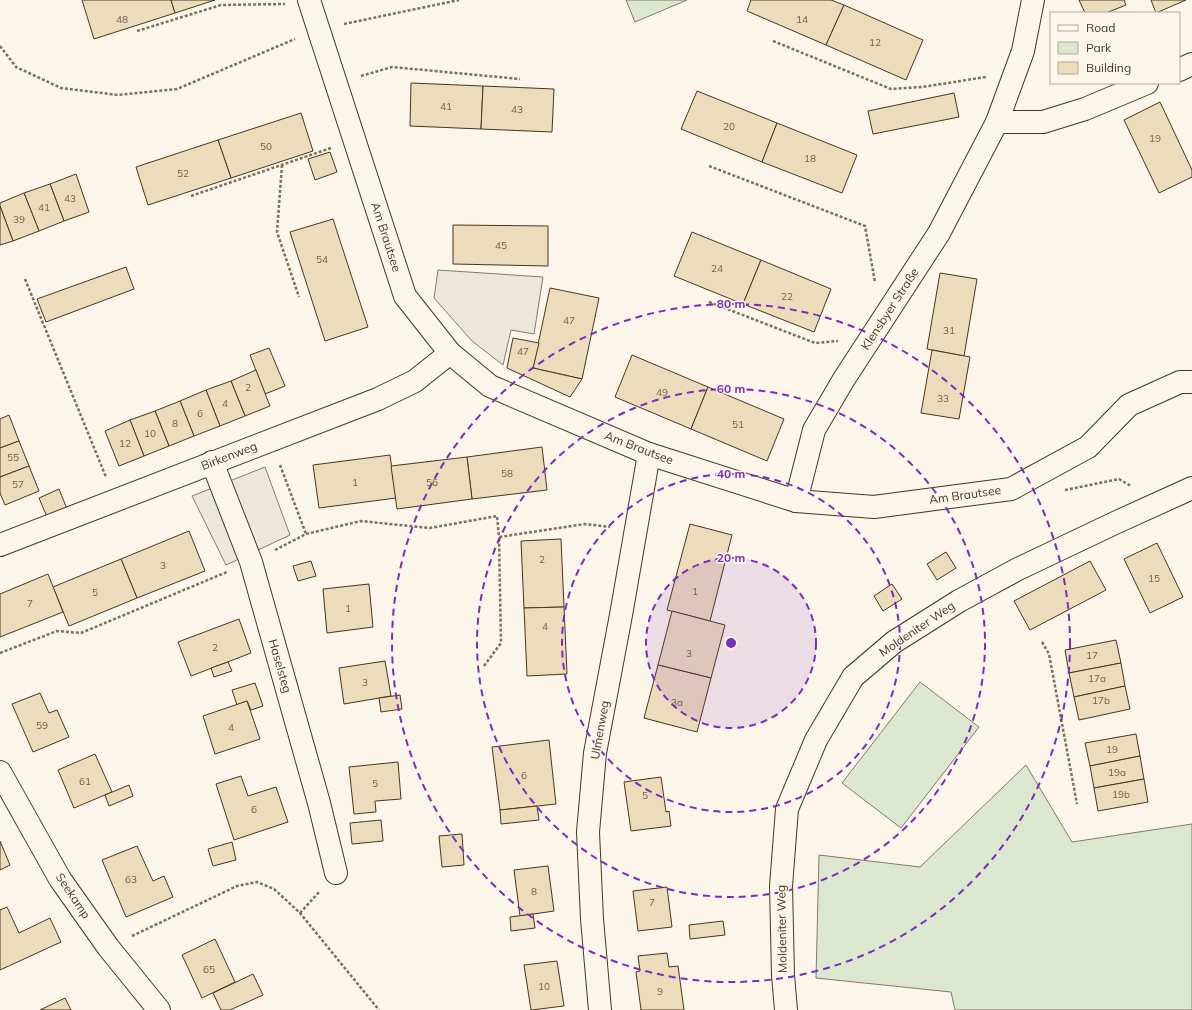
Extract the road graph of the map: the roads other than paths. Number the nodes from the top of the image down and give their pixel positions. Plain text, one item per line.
1 (1033, 0) edge
2 (310, 2) edge
3 (1192, 64) edge
4 (1180, 70) edge
5 (1145, 84) edge
6 (997, 122) junction
7 (450, 353) junction
8 (1192, 382) edge
9 (649, 454) junction
10 (212, 462) junction
11 (1192, 488) edge
12 (796, 501) junction
13 (0, 545) edge
14 (0, 772) edge
15 (336, 873) dead end
16 (159, 1010) edge
17 (600, 1010) edge
18 (786, 1010) edge

1 - 6 street, Klensbyer Straße
2 - 7 street, Am Brautsee
3 - 4 street
5 - 6 street
6 - 12 street, Klensbyer Straße
7 - 9 street, Am Brautsee
7 - 10 street, Birkenweg
8 - 12 street, Am Brautsee
9 - 12 street, Am Brautsee
9 - 17 street, Ulmenweg
10 - 13 street, Birkenweg
10 - 15 street, Haselsteg
11 - 18 street, Moldeniter Weg
14 - 16 street, Seekamp

